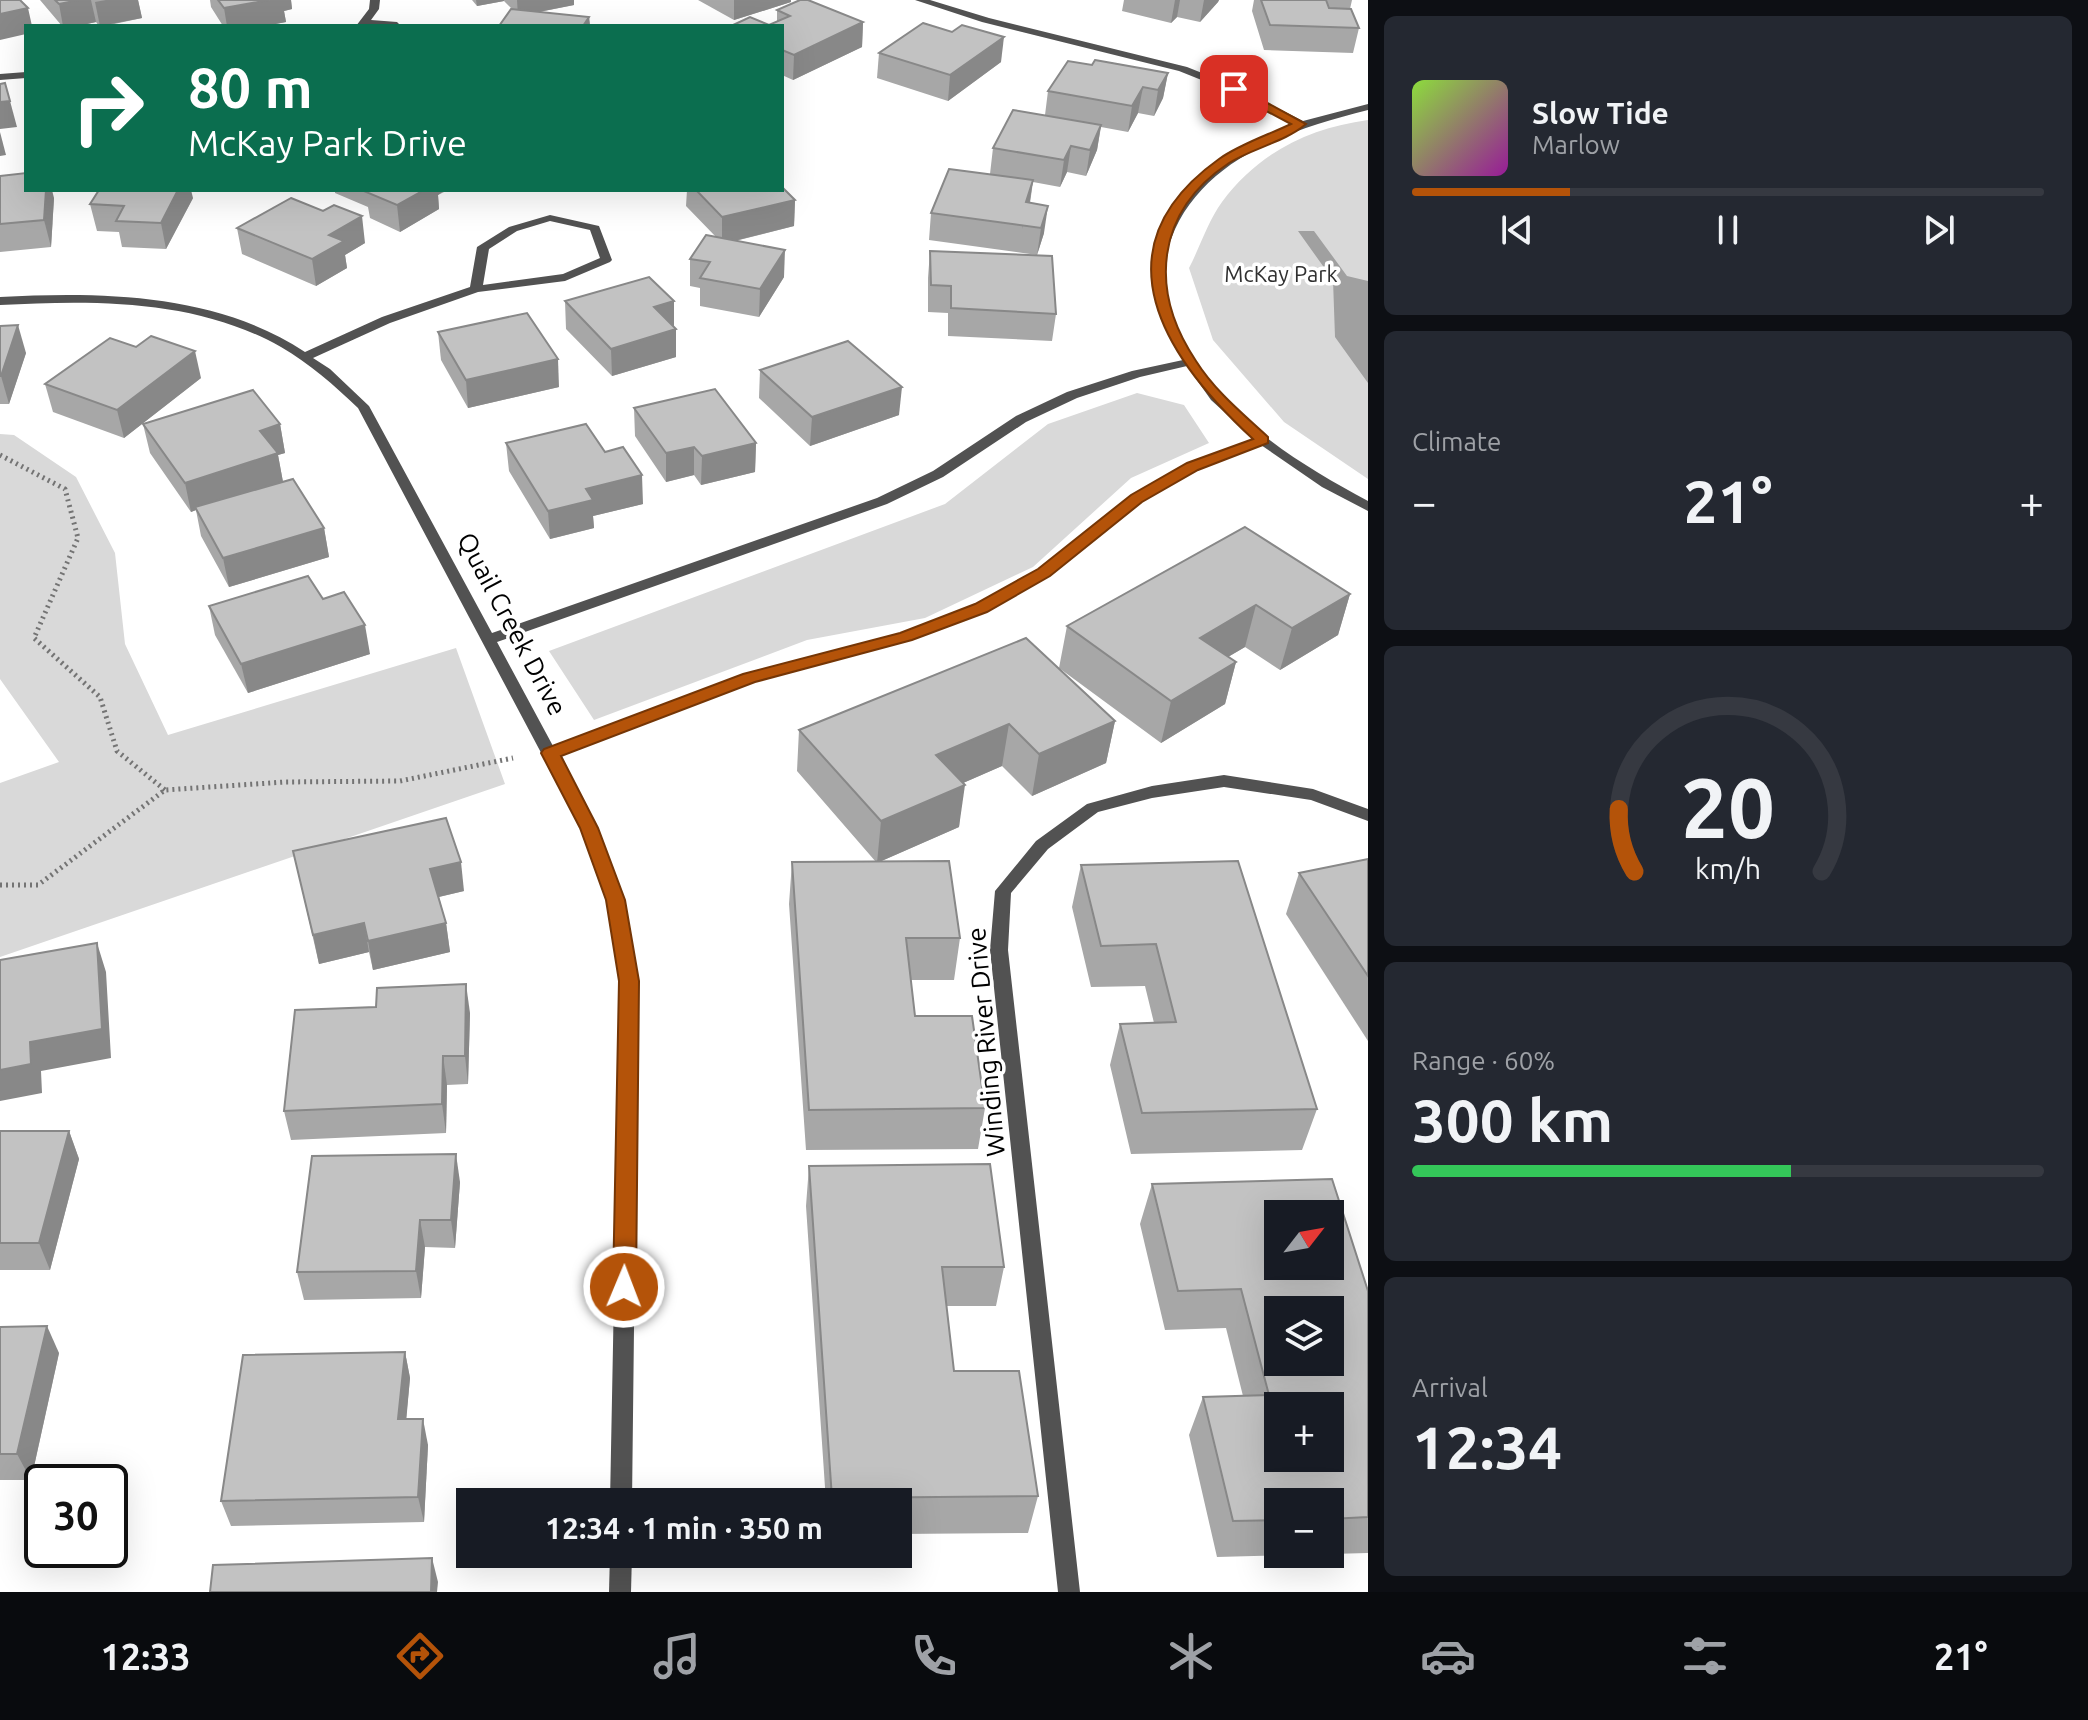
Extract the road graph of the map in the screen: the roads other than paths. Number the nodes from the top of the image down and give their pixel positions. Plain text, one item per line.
1 (375, 0) edge
2 (920, 0) edge
3 (364, 24) edge
4 (24, 75) edge
5 (0, 77) edge
6 (1368, 107) edge
7 (1300, 124) junction
8 (476, 289) junction
9 (0, 301) edge
10 (309, 355) junction
11 (1189, 362) junction
12 (1263, 440) junction
13 (1368, 507) edge
14 (489, 639) junction
15 (550, 753) junction
16 (1368, 815) edge
17 (621, 1488) edge
18 (621, 1568) edge
19 (620, 1592) edge
20 (1069, 1592) edge

1 - 3 street
2 - 7 street
4 - 5 street
6 - 7 street
7 - 11 street
8 - 8 street
8 - 10 street
9 - 10 street, Quail Creek Drive
10 - 14 street, Quail Creek Drive
11 - 12 street
11 - 14 street
12 - 13 street
12 - 15 street
14 - 15 street, Quail Creek Drive
15 - 17 street, Quail Creek Drive
16 - 20 street, Winding River Drive
18 - 19 street

